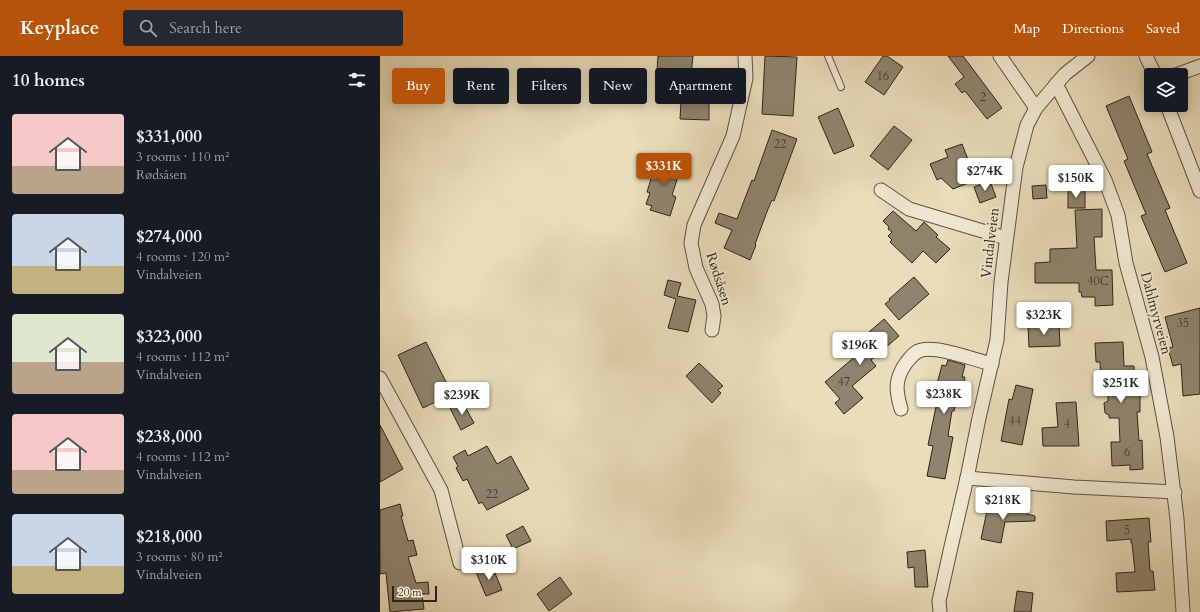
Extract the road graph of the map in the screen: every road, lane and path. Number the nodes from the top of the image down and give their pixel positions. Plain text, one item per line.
1 (745, 56) edge
2 (828, 56) edge
3 (1000, 56) edge
4 (1088, 56) edge
5 (1146, 56) edge
6 (1200, 66) edge
7 (1152, 68) edge
8 (1188, 70) edge
9 (1056, 84) junction
10 (841, 87) dead end
11 (1036, 108) junction
12 (1170, 112) edge
13 (881, 190) dead end
14 (1200, 190) edge
15 (1006, 238) junction
16 (712, 330) dead end
17 (992, 364) junction
18 (380, 378) edge
19 (901, 410) dead end
20 (967, 478) junction
21 (1175, 492) junction
22 (460, 563) dead end
23 (940, 612) edge
24 (1183, 612) edge

1 - 16 street, Rødsåsen
2 - 10 lane
3 - 11 street
4 - 9 street, Vindalveien
5 - 7 street
6 - 8 street
9 - 11 street, Vindalveien
9 - 21 street, Dahlmyrveien
11 - 15 street, Vindalveien
12 - 14 street
13 - 15 street
15 - 17 street, Vindalveien
17 - 19 street
17 - 20 street, Vindalveien
18 - 22 street
20 - 21 street
20 - 23 street, Vindalveien
21 - 24 street, Dahlmyrveien

